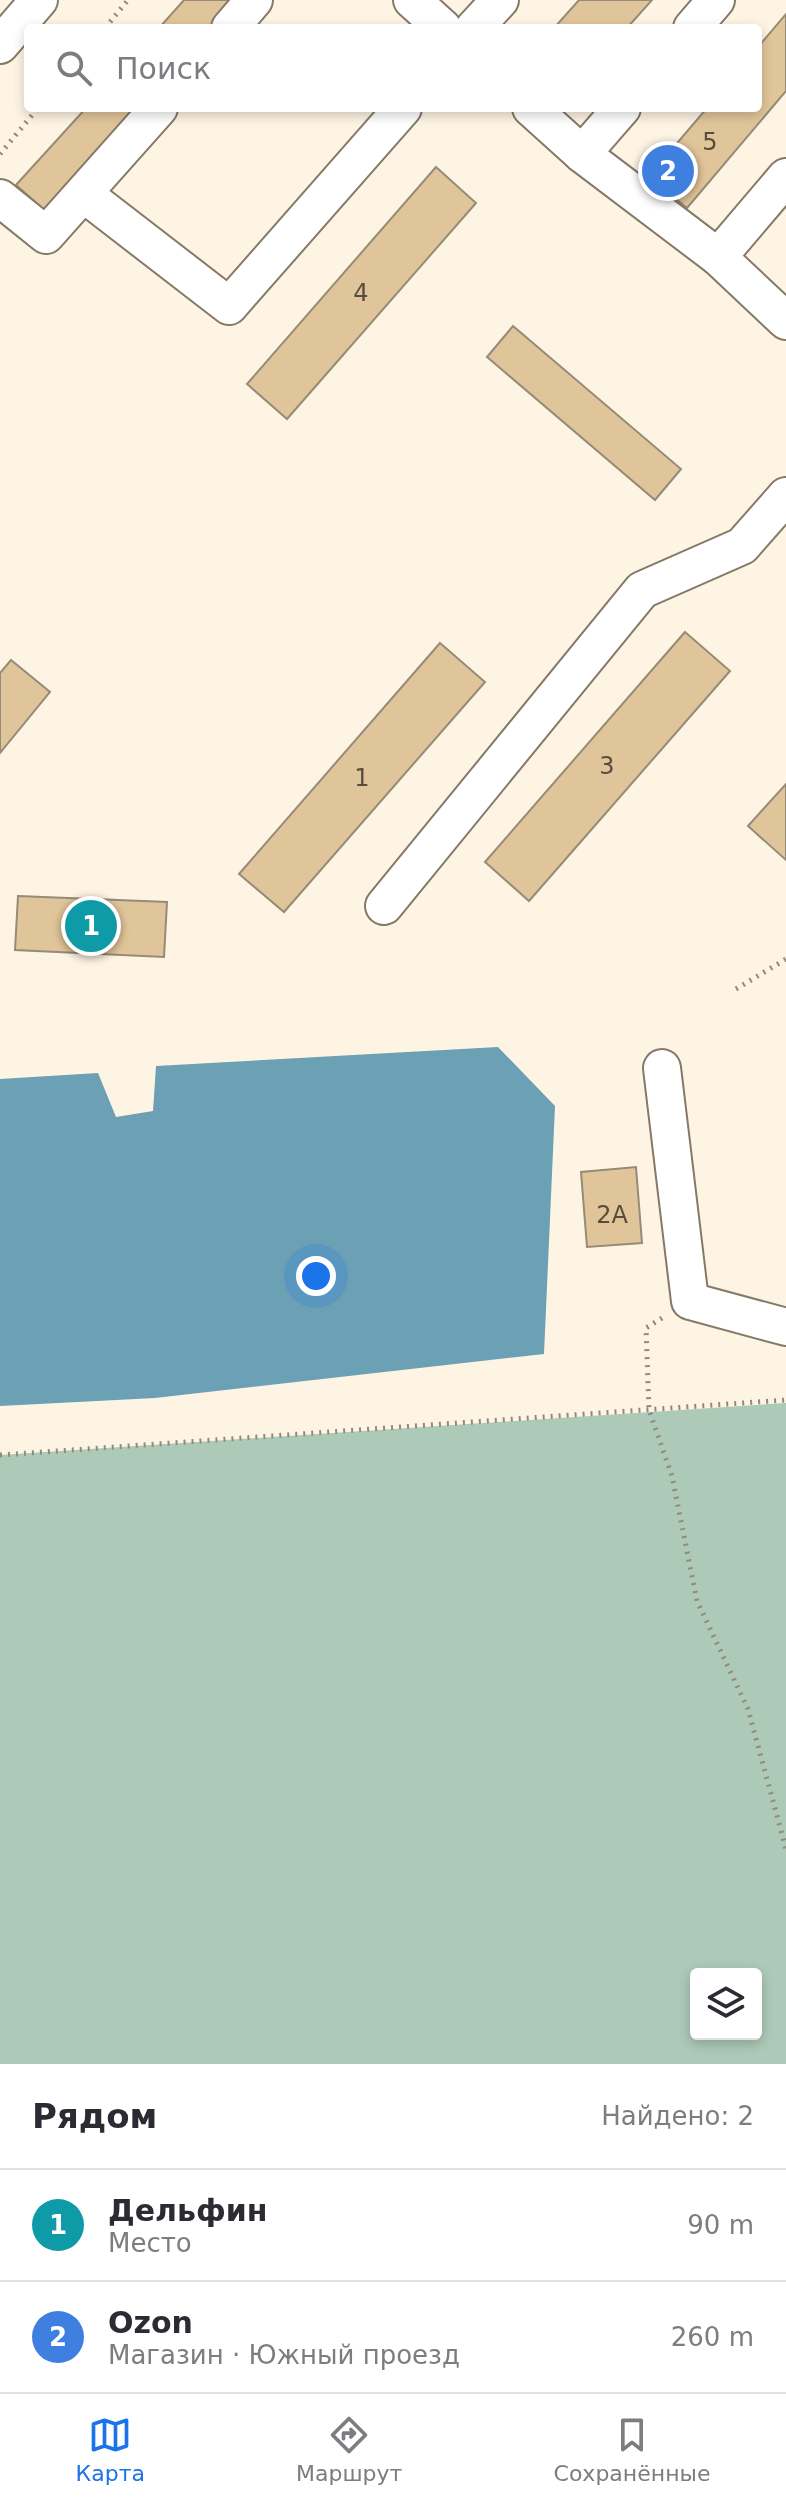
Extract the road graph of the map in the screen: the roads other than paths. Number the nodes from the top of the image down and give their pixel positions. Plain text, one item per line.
1 (39, 0) edge
2 (254, 0) edge
3 (412, 0) edge
4 (500, 0) edge
5 (716, 0) edge
6 (233, 24) edge
7 (439, 24) edge
8 (478, 24) edge
9 (695, 24) edge
10 (0, 45) edge
11 (156, 112) edge
12 (399, 112) edge
13 (535, 112) edge
14 (619, 112) edge
15 (582, 154) junction
16 (786, 177) edge
17 (84, 194) junction
18 (0, 198) edge
19 (718, 257) junction
20 (786, 321) edge
21 (786, 496) edge
22 (384, 906) dead end
23 (662, 1068) dead end
24 (786, 1327) edge

1 - 10 street
2 - 6 street
3 - 7 street
4 - 8 street
5 - 9 street
11 - 17 street
12 - 17 street
13 - 15 street
14 - 15 street
15 - 19 street
16 - 19 street
17 - 18 street
19 - 20 street
21 - 22 street
23 - 24 street

